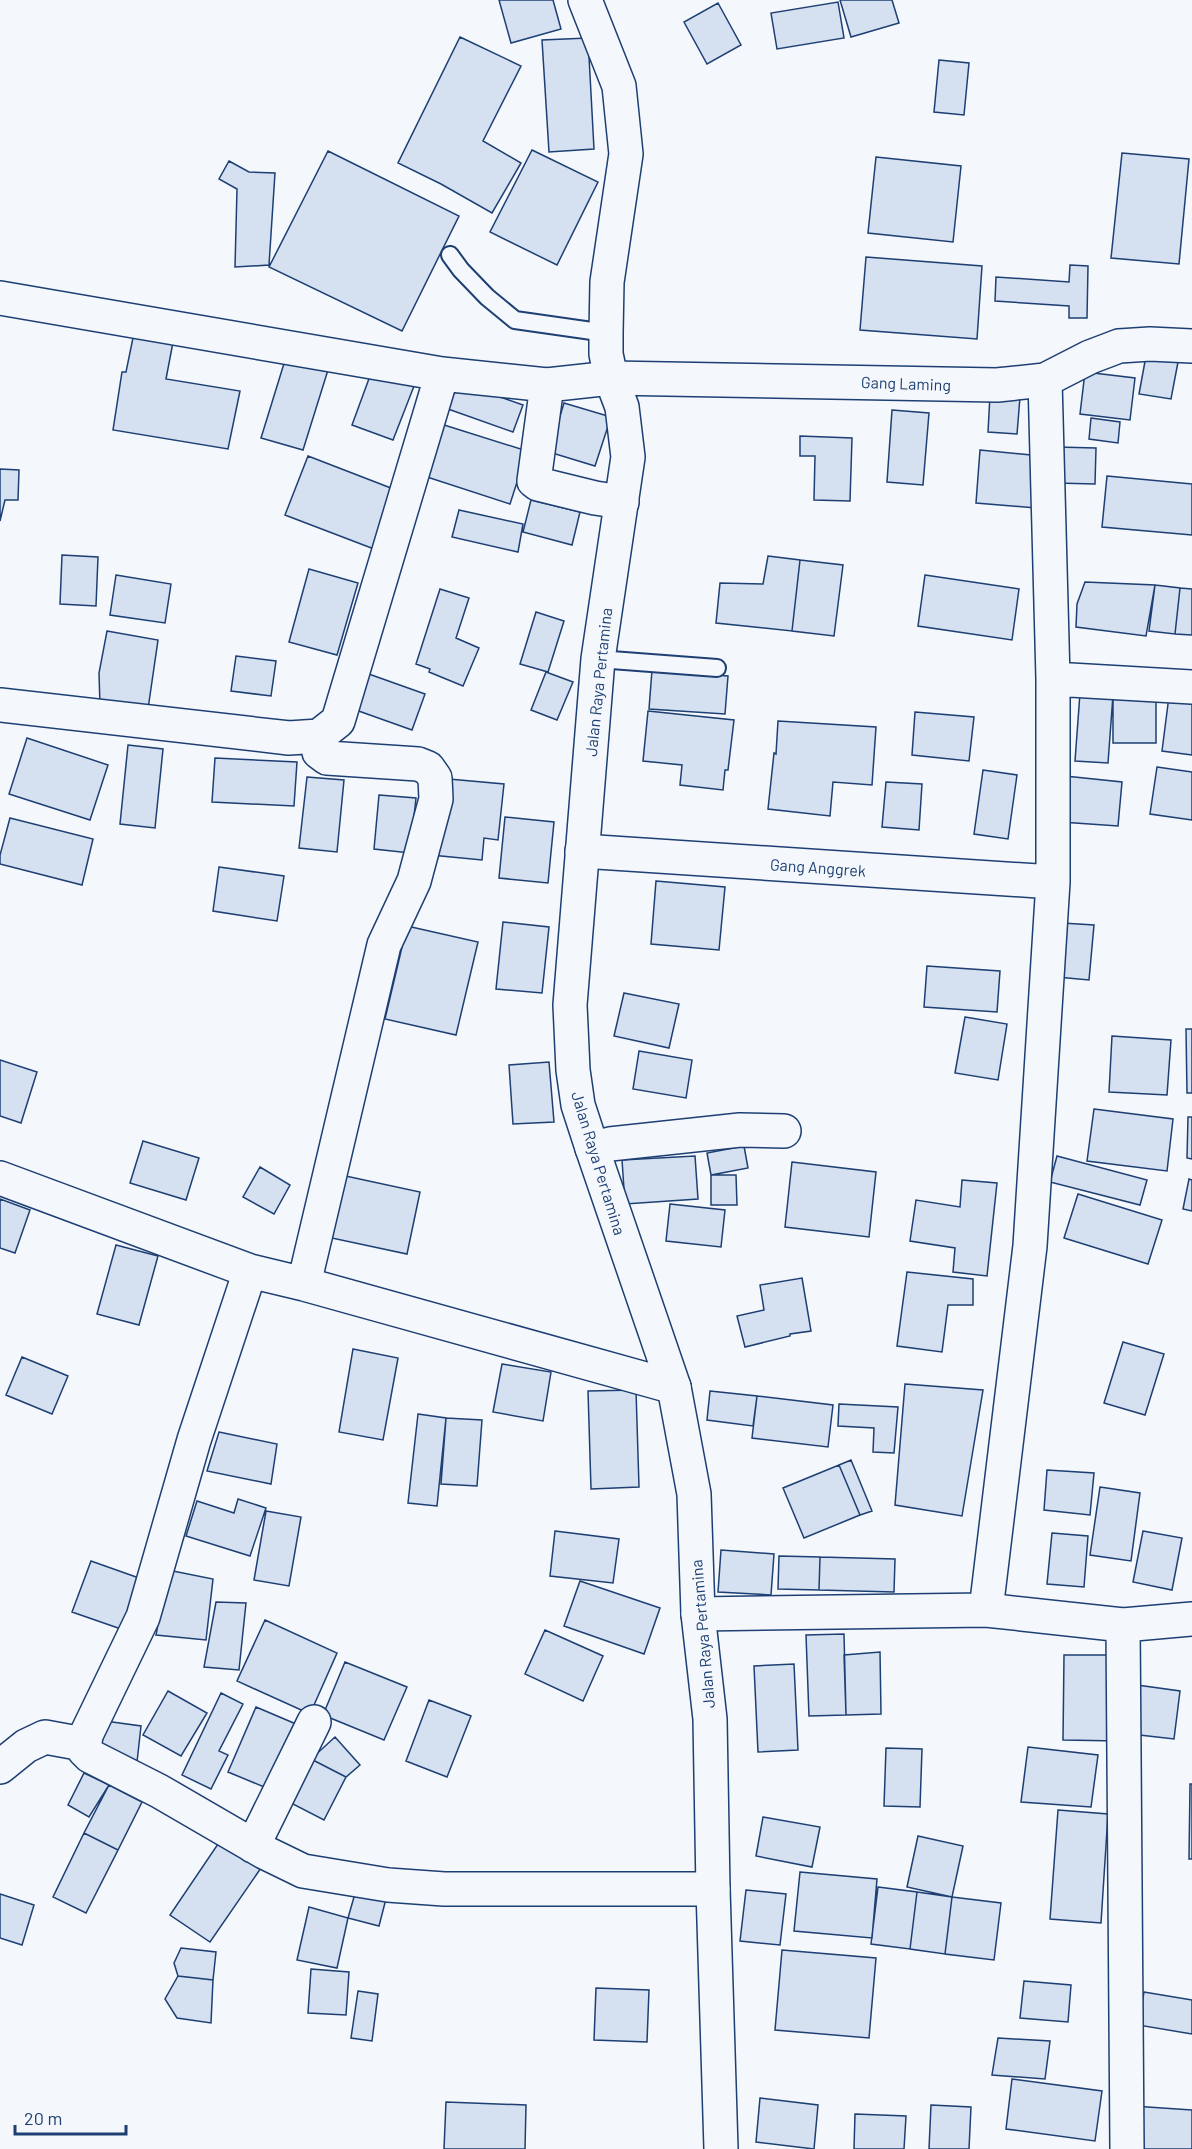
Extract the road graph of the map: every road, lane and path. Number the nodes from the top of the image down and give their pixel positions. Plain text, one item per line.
1 (585, 0) edge
2 (450, 255) dead end
3 (0, 298) edge
4 (606, 333) junction
5 (1192, 346) edge
6 (442, 374) junction
7 (611, 378) junction
8 (1045, 380) junction
9 (547, 385) junction
10 (622, 502) junction
11 (598, 659) junction
12 (717, 668) dead end
13 (1053, 679) junction
14 (1192, 687) edge
15 (0, 705) edge
16 (319, 736) junction
17 (582, 851) junction
18 (1053, 882) junction
19 (784, 1131) dead end
20 (592, 1148) junction
21 (0, 1178) edge
22 (250, 1271) junction
23 (304, 1284) junction
24 (674, 1387) junction
25 (986, 1610) junction
26 (698, 1614) junction
27 (1192, 1619) edge
28 (1123, 1625) junction
29 (314, 1722) dead end
30 (83, 1744) junction
31 (0, 1767) edge
32 (253, 1846) junction
33 (712, 1889) junction
34 (721, 2149) edge
35 (1126, 2149) edge

1 - 4 street, Jalan Raya Pertamina
2 - 4 lane
3 - 6 street, Gang Laming
4 - 7 street, Jalan Raya Pertamina
5 - 8 street, Gang Laming
6 - 9 street, Gang Laming
6 - 16 street
7 - 8 street, Gang Laming
7 - 9 street, Gang Laming
7 - 10 street, Jalan Raya Pertamina
8 - 13 street
9 - 10 street
10 - 11 street, Jalan Raya Pertamina
11 - 12 lane
11 - 17 street, Jalan Raya Pertamina
13 - 14 street
13 - 18 street
15 - 16 street
16 - 23 street
17 - 18 street, Gang Anggrek
17 - 20 street, Jalan Raya Pertamina
18 - 25 street
19 - 20 street
20 - 24 street, Jalan Raya Pertamina
21 - 22 street
22 - 23 street
22 - 30 street
23 - 24 street
24 - 26 street, Jalan Raya Pertamina
25 - 26 street
25 - 28 street
26 - 33 street, Jalan Raya Pertamina
27 - 28 street
28 - 35 street
29 - 32 street
30 - 31 street
30 - 32 street
32 - 33 street
33 - 34 street, Jalan Raya Pertamina

